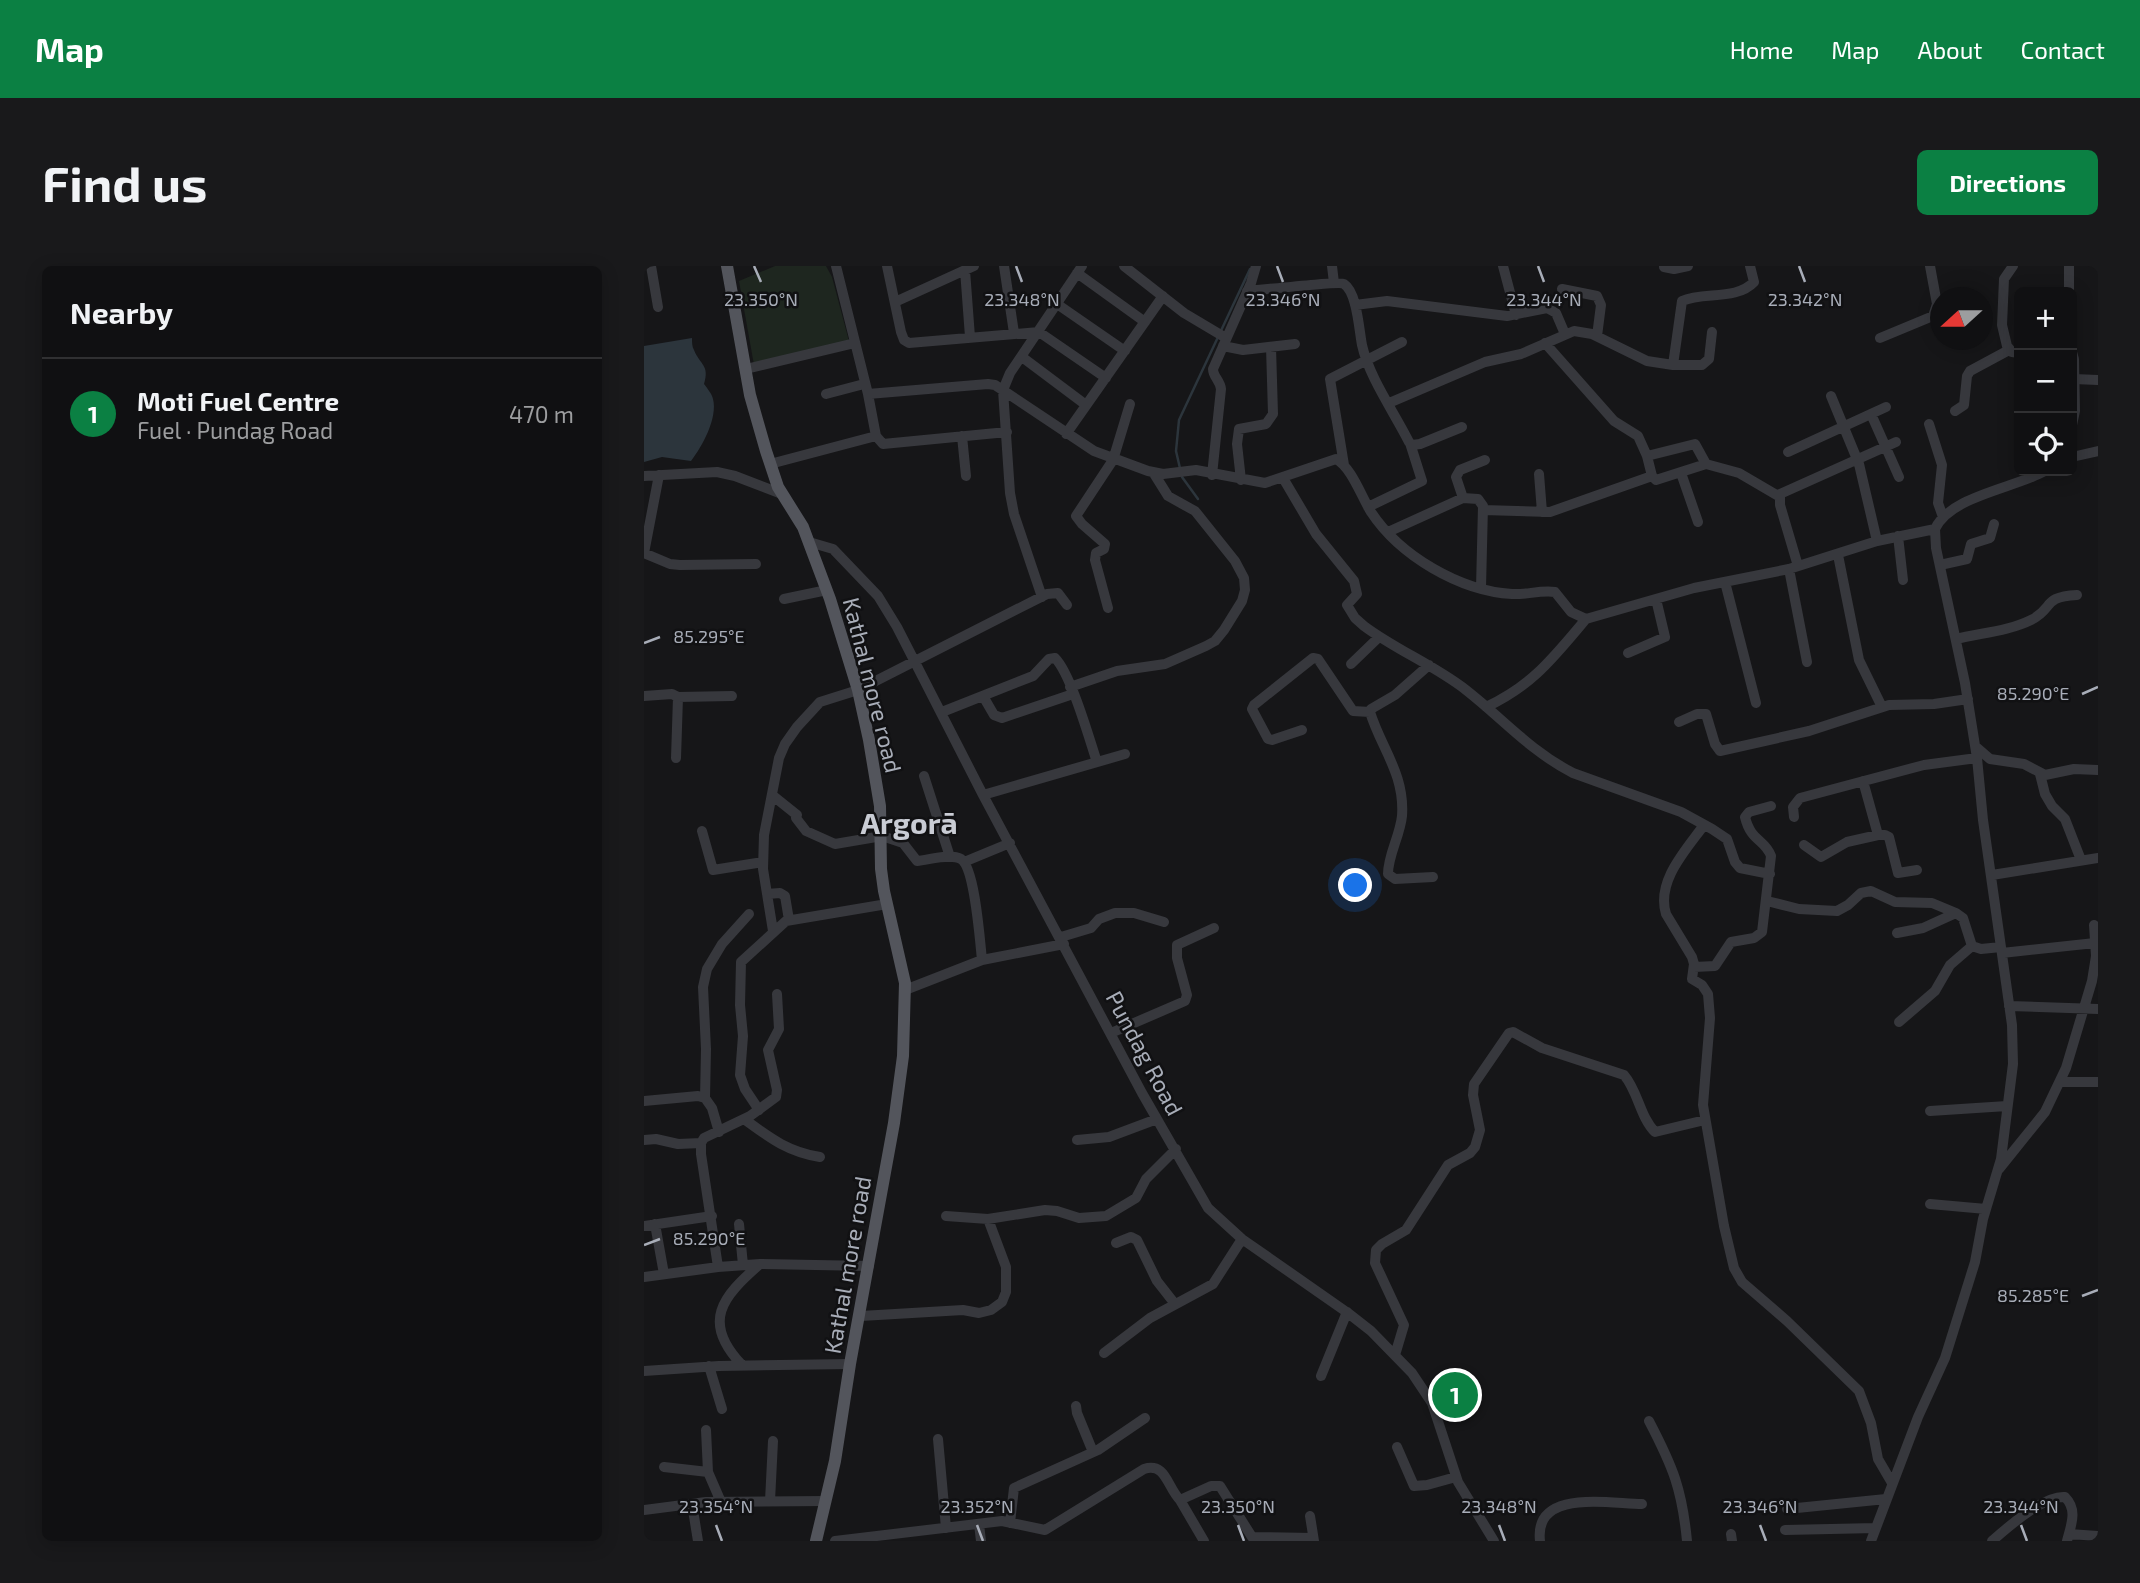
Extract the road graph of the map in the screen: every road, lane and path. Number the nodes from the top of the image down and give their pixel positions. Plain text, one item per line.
1 (651, 266) edge
2 (727, 266) edge
3 (887, 266) edge
4 (1004, 266) edge
5 (1124, 266) edge
6 (1256, 266) edge
7 (1332, 266) edge
8 (1503, 266) edge
9 (1688, 266) edge
10 (1750, 266) edge
11 (1930, 266) edge
12 (2013, 266) edge
13 (2070, 266) edge
14 (838, 267) edge
15 (1664, 267) edge
16 (969, 268) edge
17 (1080, 270) edge
18 (1334, 283) junction
19 (2069, 287) edge
20 (1562, 289) dead end
21 (1247, 291) junction
22 (1163, 296) junction
23 (895, 302) junction
24 (1057, 304) junction
25 (1355, 306) junction
26 (658, 307) dead end
27 (1516, 315) junction
28 (1145, 322) junction
29 (1039, 331) junction
30 (1712, 331) dead end
31 (1014, 333) junction
32 (1565, 334) junction
33 (970, 337) junction
34 (1597, 337) junction
35 (1881, 338) dead end
36 (1223, 340) junction
37 (1402, 342) dead end
38 (855, 343) junction
39 (1545, 343) junction
40 (1295, 344) dead end
41 (1271, 347) junction
42 (1125, 351) junction
43 (2014, 352) edge
44 (1022, 357) junction
45 (1366, 360) junction
46 (1673, 365) junction
47 (746, 369) junction
48 (1106, 378) junction
49 (2077, 379) edge
50 (2098, 380) edge
51 (866, 389) junction
52 (1003, 390) junction
53 (826, 394) dead end
54 (1831, 396) dead end
55 (1389, 403) junction
56 (1130, 404) dead end
57 (1086, 405) junction
58 (1885, 407) dead end
59 (1955, 411) dead end
60 (1871, 414) junction
61 (1929, 424) dead end
62 (1844, 425) junction
63 (1462, 427) dead end
64 (1007, 432) junction
65 (1066, 434) junction
66 (876, 436) junction
67 (962, 436) junction
68 (1409, 442) junction
69 (1896, 442) dead end
70 (1885, 446) junction
71 (1788, 452) dead end
72 (2098, 452) edge
73 (1647, 456) junction
74 (2077, 456) edge
75 (1857, 459) junction
76 (1113, 460) junction
77 (1485, 460) dead end
78 (770, 464) junction
79 (1706, 464) junction
80 (1344, 465) junction
81 (1158, 473) junction
82 (1681, 473) junction
83 (1539, 474) dead end
84 (659, 475) junction
85 (1212, 475) junction
86 (644, 476) edge
87 (966, 476) dead end
88 (1652, 476) junction
89 (2032, 476) edge
90 (1899, 477) dead end
91 (1283, 478) junction
92 (1241, 480) junction
93 (782, 494) junction
94 (1780, 497) junction
95 (1463, 498) junction
96 (1368, 507) junction
97 (1483, 510) junction
98 (1542, 512) junction
99 (1943, 517) junction
100 (1698, 522) dead end
101 (1994, 524) dead end
102 (1935, 529) junction
103 (1388, 532) junction
104 (1898, 536) junction
105 (1877, 541) junction
106 (808, 542) junction
107 (644, 553) edge
108 (1838, 555) junction
109 (757, 564) dead end
110 (1940, 565) junction
111 (1793, 568) junction
112 (1903, 580) dead end
113 (1724, 582) junction
114 (1482, 588) junction
115 (827, 590) junction
116 (2077, 595) dead end
117 (1042, 597) junction
118 (784, 599) dead end
119 (1656, 599) junction
120 (1067, 604) dead end
121 (1108, 608) dead end
122 (1586, 619) junction
123 (1379, 637) junction
124 (1956, 639) junction
125 (1628, 653) dead end
126 (915, 659) junction
127 (1807, 662) dead end
128 (1351, 664) dead end
129 (1429, 665) junction
130 (858, 690) junction
131 (1071, 690) junction
132 (644, 696) edge
133 (732, 696) dead end
134 (984, 696) junction
135 (678, 697) junction
136 (1968, 699) junction
137 (1756, 703) dead end
138 (1486, 707) junction
139 (1882, 707) junction
140 (942, 712) junction
141 (1370, 712) junction
142 (1679, 722) dead end
143 (1302, 730) dead end
144 (1975, 745) junction
145 (1125, 754) dead end
146 (676, 758) dead end
147 (1977, 758) junction
148 (1097, 762) junction
149 (2098, 770) edge
150 (2040, 774) junction
151 (924, 776) dead end
152 (1863, 781) junction
153 (772, 795) junction
154 (983, 795) junction
155 (1771, 806) dead end
156 (1794, 817) dead end
157 (1704, 825) junction
158 (702, 831) dead end
159 (1878, 835) junction
160 (882, 836) junction
161 (1010, 843) junction
162 (1804, 845) dead end
163 (950, 857) junction
164 (2098, 858) edge
165 (2081, 860) junction
166 (763, 862) junction
167 (964, 862) junction
168 (1917, 870) dead end
169 (1770, 874) junction
170 (1992, 875) junction
171 (1433, 877) dead end
172 (767, 894) junction
173 (1767, 901) junction
174 (887, 904) junction
175 (1955, 913) junction
176 (749, 914) dead end
177 (789, 920) junction
178 (1164, 922) dead end
179 (2094, 925) dead end
180 (1214, 928) dead end
181 (773, 932) junction
182 (1897, 933) dead end
183 (1062, 941) junction
184 (2095, 943) junction
185 (1972, 946) junction
186 (2001, 950) junction
187 (982, 960) junction
188 (1694, 967) junction
189 (905, 990) junction
190 (777, 994) dead end
191 (2009, 1006) junction
192 (2085, 1008) junction
193 (2098, 1009) edge
194 (1899, 1022) dead end
195 (1111, 1033) junction
196 (2060, 1082) junction
197 (2098, 1082) edge
198 (705, 1098) junction
199 (644, 1101) edge
200 (2007, 1106) junction
201 (759, 1110) junction
202 (1930, 1111) dead end
203 (744, 1119) junction
204 (1157, 1119) junction
205 (1705, 1120) junction
206 (719, 1132) junction
207 (644, 1140) edge
208 (1077, 1140) dead end
209 (702, 1143) junction
210 (1176, 1149) junction
211 (820, 1157) dead end
212 (1998, 1170) junction
213 (1930, 1204) dead end
214 (1986, 1209) junction
215 (712, 1216) junction
216 (946, 1216) dead end
217 (988, 1219) junction
218 (739, 1224) dead end
219 (649, 1225) edge
220 (1242, 1239) junction
221 (1116, 1243) dead end
222 (760, 1264) junction
223 (743, 1265) junction
224 (869, 1266) junction
225 (718, 1267) junction
226 (664, 1274) junction
227 (644, 1277) edge
228 (1175, 1304) junction
229 (1347, 1312) junction
230 (861, 1316) junction
231 (1104, 1353) dead end
232 (1395, 1355) junction
233 (850, 1364) junction
234 (742, 1365) junction
235 (709, 1366) junction
236 (644, 1371) edge
237 (1321, 1376) dead end
238 (1076, 1406) dead end
239 (722, 1409) dead end
240 (1145, 1418) dead end
241 (1649, 1421) dead end
242 (706, 1430) dead end
243 (938, 1439) dead end
244 (773, 1441) dead end
245 (1397, 1447) dead end
246 (1093, 1452) junction
247 (664, 1467) dead end
248 (708, 1472) junction
249 (1456, 1478) junction
250 (1892, 1483) junction
251 (1886, 1499) junction
252 (1180, 1500) junction
253 (770, 1501) junction
254 (721, 1502) junction
255 (827, 1502) junction
256 (692, 1504) junction
257 (1642, 1504) dead end
258 (1787, 1508) dead end
259 (644, 1510) edge
260 (1310, 1516) dead end
261 (1010, 1523) junction
262 (979, 1524) junction
263 (946, 1528) junction
264 (1875, 1528) junction
265 (1785, 1530) dead end
266 (2098, 1536) edge
267 (2068, 1537) edge
268 (1313, 1540) edge
269 (698, 1541) edge
270 (816, 1541) edge
271 (835, 1541) edge
272 (981, 1541) edge
273 (1204, 1541) edge
274 (1494, 1541) edge
275 (1540, 1541) edge
276 (1687, 1541) edge
277 (1871, 1541) edge
278 (1992, 1541) edge

1 - 26 street
2 - 47 main road, Kathal more road
3 - 23 street
4 - 31 street
5 - 22 street
6 - 21 street
7 - 18 street
8 - 27 street
9 - 15 street
10 - 46 street
11 - 35 street
12 - 43 street
13 - 19 street
14 - 38 street
16 - 23 street
16 - 33 street
17 - 24 street
17 - 28 street
18 - 21 street
18 - 25 street
20 - 34 street
21 - 36 street
22 - 28 street
22 - 36 street
23 - 33 street
24 - 29 street
24 - 42 street
25 - 27 street
25 - 45 street
27 - 32 street
28 - 42 street
29 - 31 street
29 - 44 street
29 - 48 street
30 - 46 street
31 - 33 street
32 - 34 street
32 - 39 street
34 - 46 street
36 - 41 street
36 - 85 street
37 - 45 street
38 - 47 street
38 - 51 street
39 - 55 street
39 - 73 street
40 - 41 street
41 - 92 street
42 - 48 street
43 - 59 street
44 - 52 street
44 - 57 street
45 - 55 street
45 - 80 street
47 - 78 main road, Kathal more road
48 - 57 street
49 - 50 street
51 - 52 street
51 - 53 street
51 - 66 street
52 - 64 street
52 - 65 street
54 - 62 street
55 - 68 street
56 - 76 street
57 - 65 street
58 - 60 street
60 - 62 street
60 - 70 street
61 - 99 street
62 - 71 street
62 - 75 street
63 - 68 street
64 - 67 street
64 - 117 street
65 - 76 street
66 - 67 street
66 - 78 street
67 - 87 street
68 - 96 street
69 - 70 street
70 - 75 street
70 - 90 street
72 - 74 street
73 - 79 street
73 - 88 street
75 - 94 street
75 - 105 street
76 - 81 street
76 - 121 street
77 - 95 street
78 - 93 main road, Kathal more road
79 - 82 street
79 - 94 street
80 - 91 street
80 - 96 street
81 - 85 street
81 - 131 street
82 - 88 street
82 - 100 street
83 - 98 street
84 - 86 street
84 - 93 street
84 - 107 street
85 - 92 street
88 - 98 street
89 - 99 street
91 - 92 street
91 - 123 street
93 - 106 main road, Kathal more road
94 - 111 street
95 - 97 street
95 - 103 street
96 - 103 street
97 - 98 street
97 - 114 street
99 - 102 street
101 - 110 street
102 - 104 street
102 - 110 street
103 - 114 street
104 - 105 street
104 - 112 street
105 - 108 street
106 - 115 main road, Kathal more road
106 - 126 street, Pundag Road
107 - 109 street
108 - 111 street
108 - 139 street
110 - 124 street
111 - 113 street
111 - 127 street
113 - 119 street
113 - 137 street
114 - 122 street
115 - 118 street
115 - 130 main road, Kathal more road
116 - 124 street
117 - 120 street
117 - 126 street
119 - 122 street
119 - 125 street
122 - 138 street
123 - 128 street
123 - 129 street
124 - 136 street
126 - 130 street
126 - 140 street, Pundag Road
129 - 138 street
129 - 141 street
130 - 153 street
130 - 160 main road, Kathal more road
131 - 134 street
131 - 134 street
131 - 148 street
132 - 135 street
133 - 135 street
134 - 140 street
135 - 146 street
136 - 139 street
136 - 144 street
138 - 157 street
139 - 142 street
140 - 154 street, Pundag Road
141 - 143 street
141 - 171 street
144 - 147 street
144 - 150 street
145 - 148 street
147 - 152 street
147 - 170 street
148 - 154 street
149 - 150 street
150 - 165 street
151 - 163 street
152 - 156 street
152 - 159 street
153 - 160 street
153 - 166 street
154 - 161 street, Pundag Road
155 - 169 street
157 - 169 street
157 - 188 street
158 - 166 street
159 - 162 street
159 - 168 street
160 - 163 street
160 - 174 main road, Kathal more road
161 - 167 street
161 - 183 street, Pundag Road
163 - 167 street
164 - 165 street
165 - 170 street
166 - 172 street
167 - 187 street
169 - 173 street
170 - 186 street
172 - 177 street
172 - 181 street
173 - 175 street
173 - 188 street
174 - 177 street
174 - 189 main road, Kathal more road
175 - 182 street
175 - 185 street
176 - 198 street
177 - 181 street
178 - 183 street
179 - 184 street
180 - 195 street
181 - 201 street
183 - 187 street
183 - 195 street, Pundag Road
184 - 186 street
184 - 192 street
185 - 186 street
185 - 194 street
186 - 191 street
187 - 189 street
188 - 205 street
189 - 224 main road, Kathal more road
190 - 201 street
191 - 192 street
191 - 200 street
192 - 193 street
192 - 196 street
195 - 204 street, Pundag Road
196 - 197 street
196 - 212 street
198 - 199 street
198 - 206 street
200 - 202 street
200 - 212 street
201 - 203 street
203 - 206 street
203 - 211 street
204 - 208 street
204 - 210 street, Pundag Road
205 - 232 street
205 - 250 street
206 - 209 street
207 - 209 street
209 - 215 street
210 - 217 street
210 - 220 street, Pundag Road
212 - 214 street
213 - 214 street
214 - 250 street
215 - 219 street
215 - 225 street
216 - 217 street
217 - 230 street
218 - 223 street
219 - 226 street
220 - 228 street
220 - 229 street, Pundag Road
221 - 228 street
222 - 223 street
222 - 224 street
222 - 234 street
223 - 225 street
224 - 230 main road, Kathal more road
225 - 226 street
226 - 227 street
228 - 231 street
229 - 232 street, Pundag Road
229 - 237 street
230 - 233 main road, Kathal more road
232 - 249 street, Pundag Road
233 - 234 street
233 - 255 main road, Kathal more road
234 - 235 street
235 - 236 street
235 - 239 street
238 - 246 street
240 - 246 street
241 - 276 street
242 - 248 street
243 - 263 street
244 - 253 street
245 - 249 street
246 - 261 street
247 - 248 street
248 - 254 street
249 - 274 street, Pundag Road
250 - 251 street
251 - 258 street
251 - 264 street
252 - 261 street
252 - 268 street
252 - 273 street
253 - 254 street
253 - 255 street
254 - 256 street
255 - 270 main road, Kathal more road
256 - 259 street
256 - 269 street
257 - 275 street
260 - 268 street
261 - 262 street
262 - 263 street
262 - 272 street
263 - 271 street
264 - 265 street
264 - 277 street
266 - 267 street
267 - 278 street

